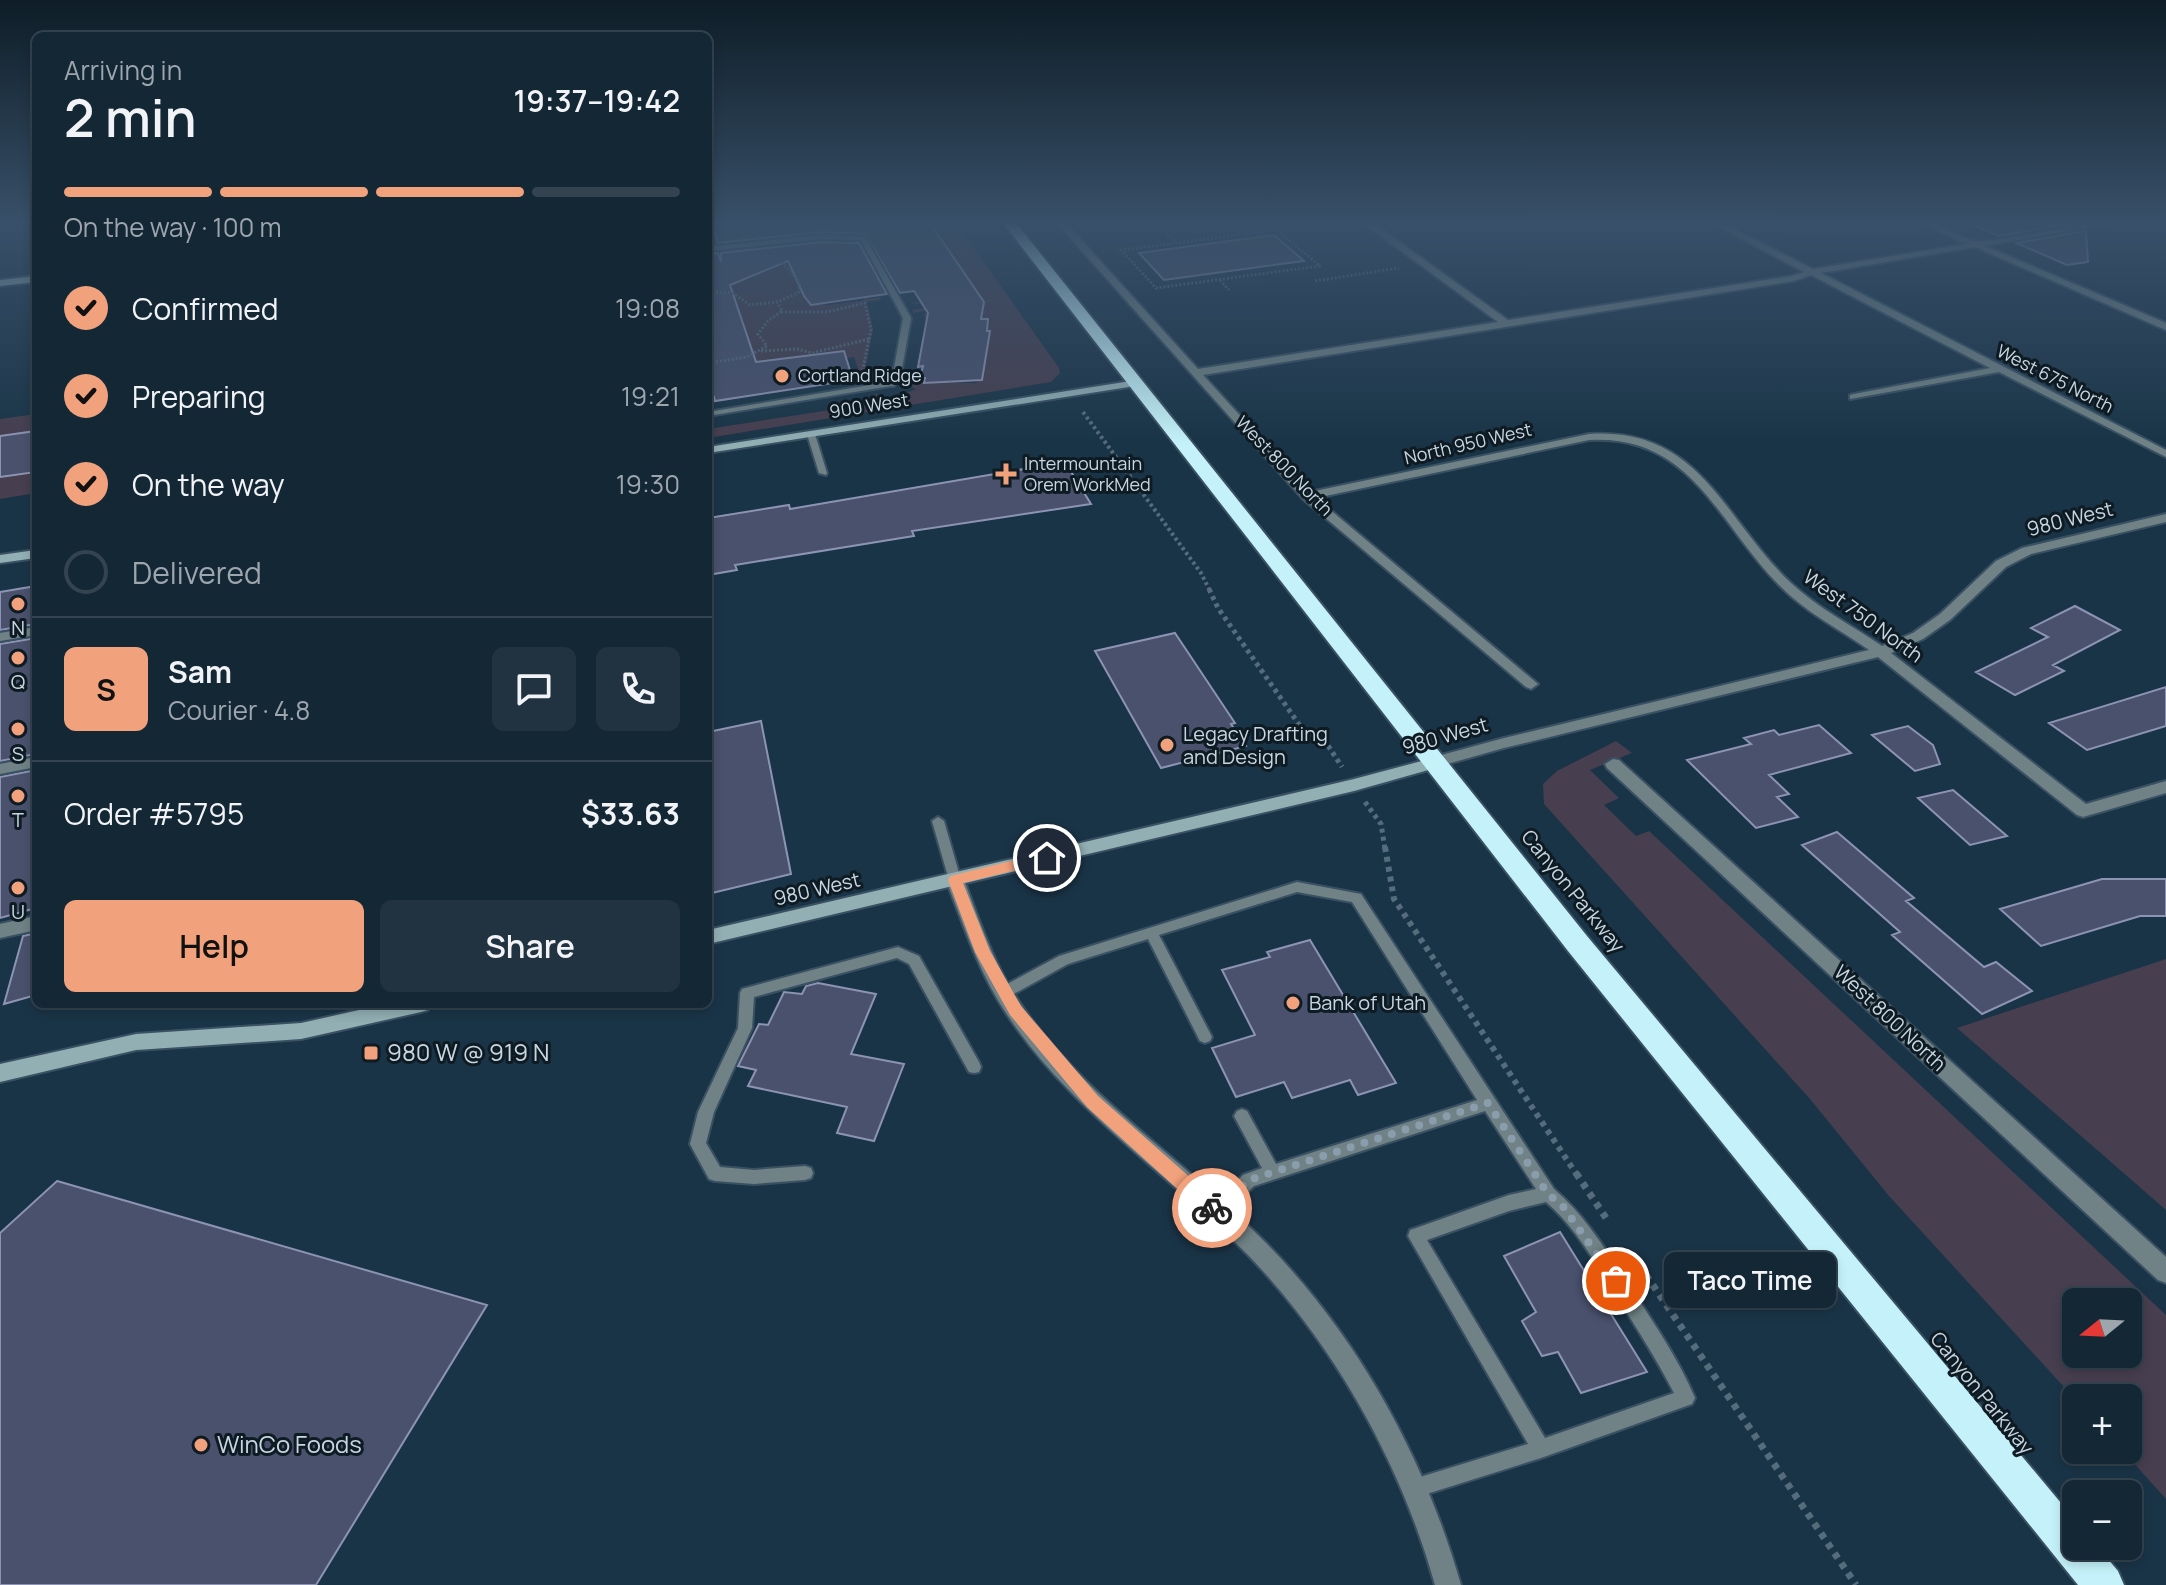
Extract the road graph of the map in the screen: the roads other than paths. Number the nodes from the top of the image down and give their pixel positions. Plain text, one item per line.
1 (895, 297) edge
2 (1065, 297) edge
3 (1128, 297) edge
4 (1469, 297) edge
5 (1672, 297) edge
6 (1859, 297) edge
7 (2097, 297) edge
8 (1505, 323) junction
9 (2166, 327) edge
10 (1999, 369) junction
11 (1195, 373) junction
12 (1131, 384) junction
13 (1854, 397) dead end
14 (712, 413) edge
15 (811, 434) junction
16 (1638, 439) joint
17 (712, 449) edge
18 (2166, 454) edge
19 (823, 473) dead end
20 (1307, 496) junction
21 (2166, 518) edge
22 (32, 555) edge
23 (0, 559) edge
24 (32, 632) edge
25 (0, 637) edge
26 (1880, 652) junction
27 (1531, 684) dead end
28 (32, 763) edge
29 (1433, 763) junction
30 (1613, 764) dead end
31 (0, 769) edge
32 (2166, 787) edge
33 (938, 821) dead end
34 (955, 880) junction
35 (32, 924) edge
36 (0, 931) edge
37 (1151, 932) junction
38 (712, 936) edge
39 (1005, 992) junction
40 (403, 1008) edge
41 (1205, 1037) dead end
42 (974, 1067) dead end
43 (0, 1073) edge
44 (1488, 1103) junction
45 (1242, 1116) dead end
46 (805, 1173) dead end
47 (1273, 1173) junction
48 (1548, 1194) junction
49 (1216, 1212) junction
50 (2166, 1272) edge
51 (1541, 1449) junction
52 (1414, 1488) junction
53 (1448, 1585) edge
54 (2104, 1585) edge

1 - 14 lane
2 - 12 highway, Canyon Parkway
3 - 11 street, West 800 North
4 - 8 street
5 - 8 street
6 - 10 street, West 675 North
7 - 9 street
8 - 11 street
10 - 13 street
10 - 18 street, West 675 North
11 - 20 street, West 800 North
12 - 15 street, 900 West
12 - 29 highway, Canyon Parkway
15 - 17 street, 900 West
15 - 19 lane
16 - 20 street, North 950 West
16 - 26 street, West 750 North
20 - 27 street, West 800 North
21 - 26 street, 980 West
22 - 23 street
24 - 25 street
26 - 29 street, 980 West
26 - 32 street, West 750 North
28 - 31 street
29 - 34 street, 980 West
29 - 54 highway, Canyon Parkway
30 - 50 street, West 800 North
33 - 34 lane
34 - 38 street, 980 West
34 - 39 street
35 - 36 street
37 - 39 lane
37 - 41 lane
37 - 44 lane
39 - 49 street
40 - 43 street
42 - 46 lane
44 - 47 lane
44 - 48 lane
45 - 47 lane
47 - 49 lane
48 - 51 lane
48 - 51 lane
49 - 52 street
51 - 52 lane
52 - 53 street

